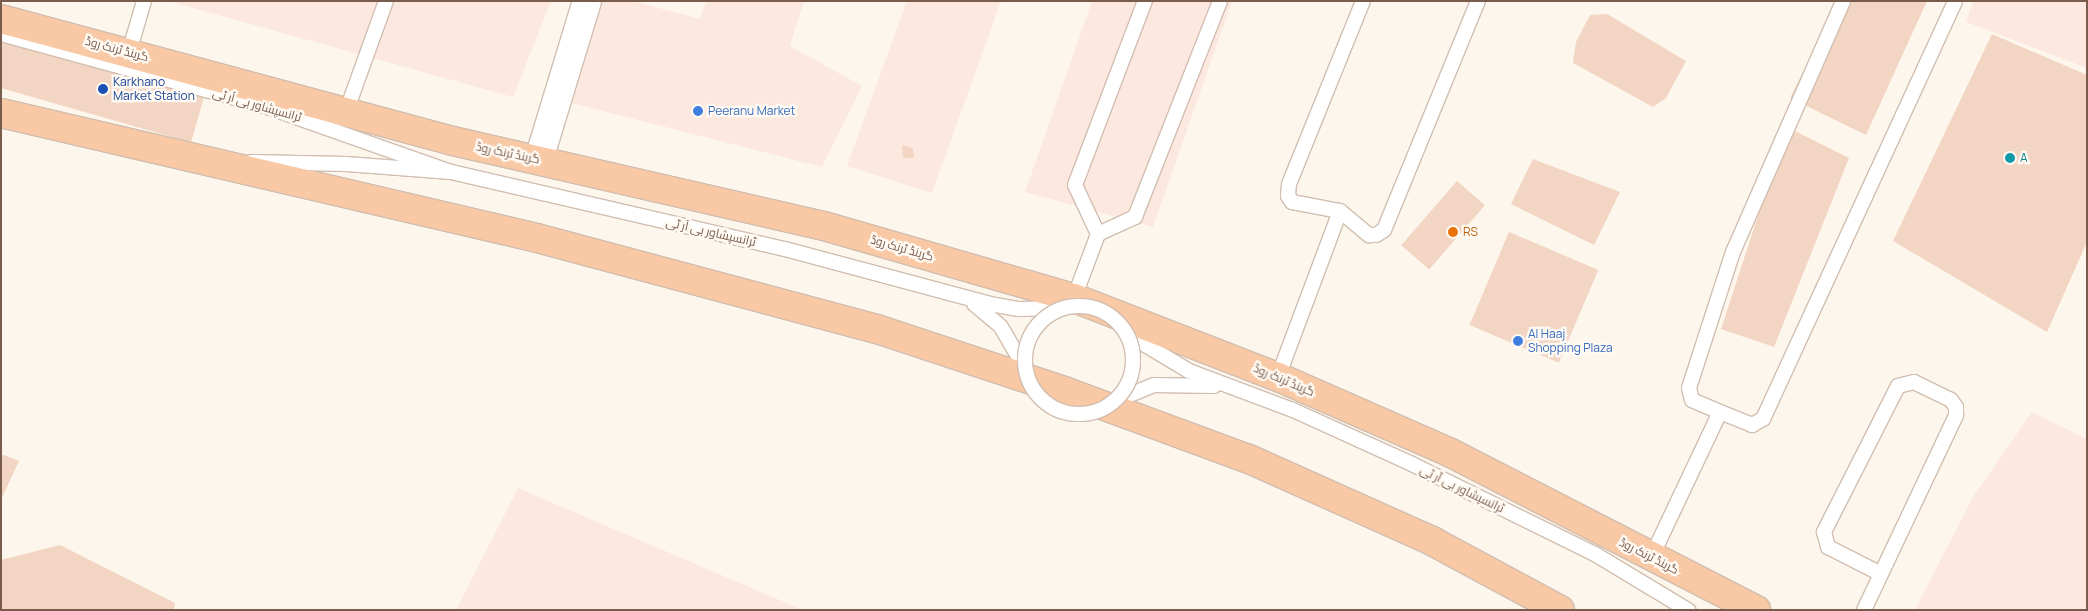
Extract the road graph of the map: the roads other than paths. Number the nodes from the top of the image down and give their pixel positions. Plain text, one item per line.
1 (144, 1) edge
2 (386, 1) edge
3 (587, 1) edge
4 (1144, 1) edge
5 (1220, 1) edge
6 (1363, 1) edge
7 (1478, 1) edge
8 (1843, 1) edge
9 (1955, 1) edge
10 (1, 18) edge
11 (1, 34) edge
12 (129, 52) junction
13 (1, 111) edge
14 (346, 112) junction
15 (539, 159) junction
16 (451, 172) junction
17 (1340, 211) junction
18 (1098, 234) junction
19 (968, 299) junction
20 (1068, 303) junction
21 (1127, 334) junction
22 (1025, 368) junction
23 (1278, 377) junction
24 (1227, 386) junction
25 (1115, 401) junction
26 (1720, 412) junction
27 (1650, 558) junction
28 (1881, 574) junction
29 (1560, 610) edge
30 (1688, 610) edge
31 (1756, 610) edge
32 (1864, 610) edge

1 - 12 lane
2 - 14 lane
3 - 15 street
4 - 18 lane
5 - 18 lane
6 - 17 lane
7 - 17 lane
8 - 26 lane
9 - 26 lane
10 - 12 highway, گرینڈ ٹرنک روڈ
11 - 16 lane, ٹرانسپشاور بی آر ٹی
12 - 14 highway, گرینڈ ٹرنک روڈ
13 - 16 lane, ٹرانسپشاور بی آر ٹی
13 - 29 highway
14 - 15 highway, گرینڈ ٹرنک روڈ
15 - 20 highway, گرینڈ ٹرنک روڈ
16 - 19 lane, ٹرانسپشاور بی آر ٹی
17 - 23 lane
18 - 20 lane
19 - 20 lane, ٹرانسپشاور بی آر ٹی
19 - 22 lane
20 - 21 lane, bridge
20 - 22 lane, bridge
20 - 23 highway, گرینڈ ٹرنک روڈ
21 - 24 lane, ٹرانسپشاور بی آر ٹی
21 - 25 lane, bridge
22 - 25 lane, bridge
23 - 27 highway, گرینڈ ٹرنک روڈ
24 - 25 lane
24 - 30 lane, ٹرانسپشاور بی آر ٹی
26 - 27 lane
27 - 31 highway, گرینڈ ٹرنک روڈ
28 - 28 lane
28 - 32 lane

